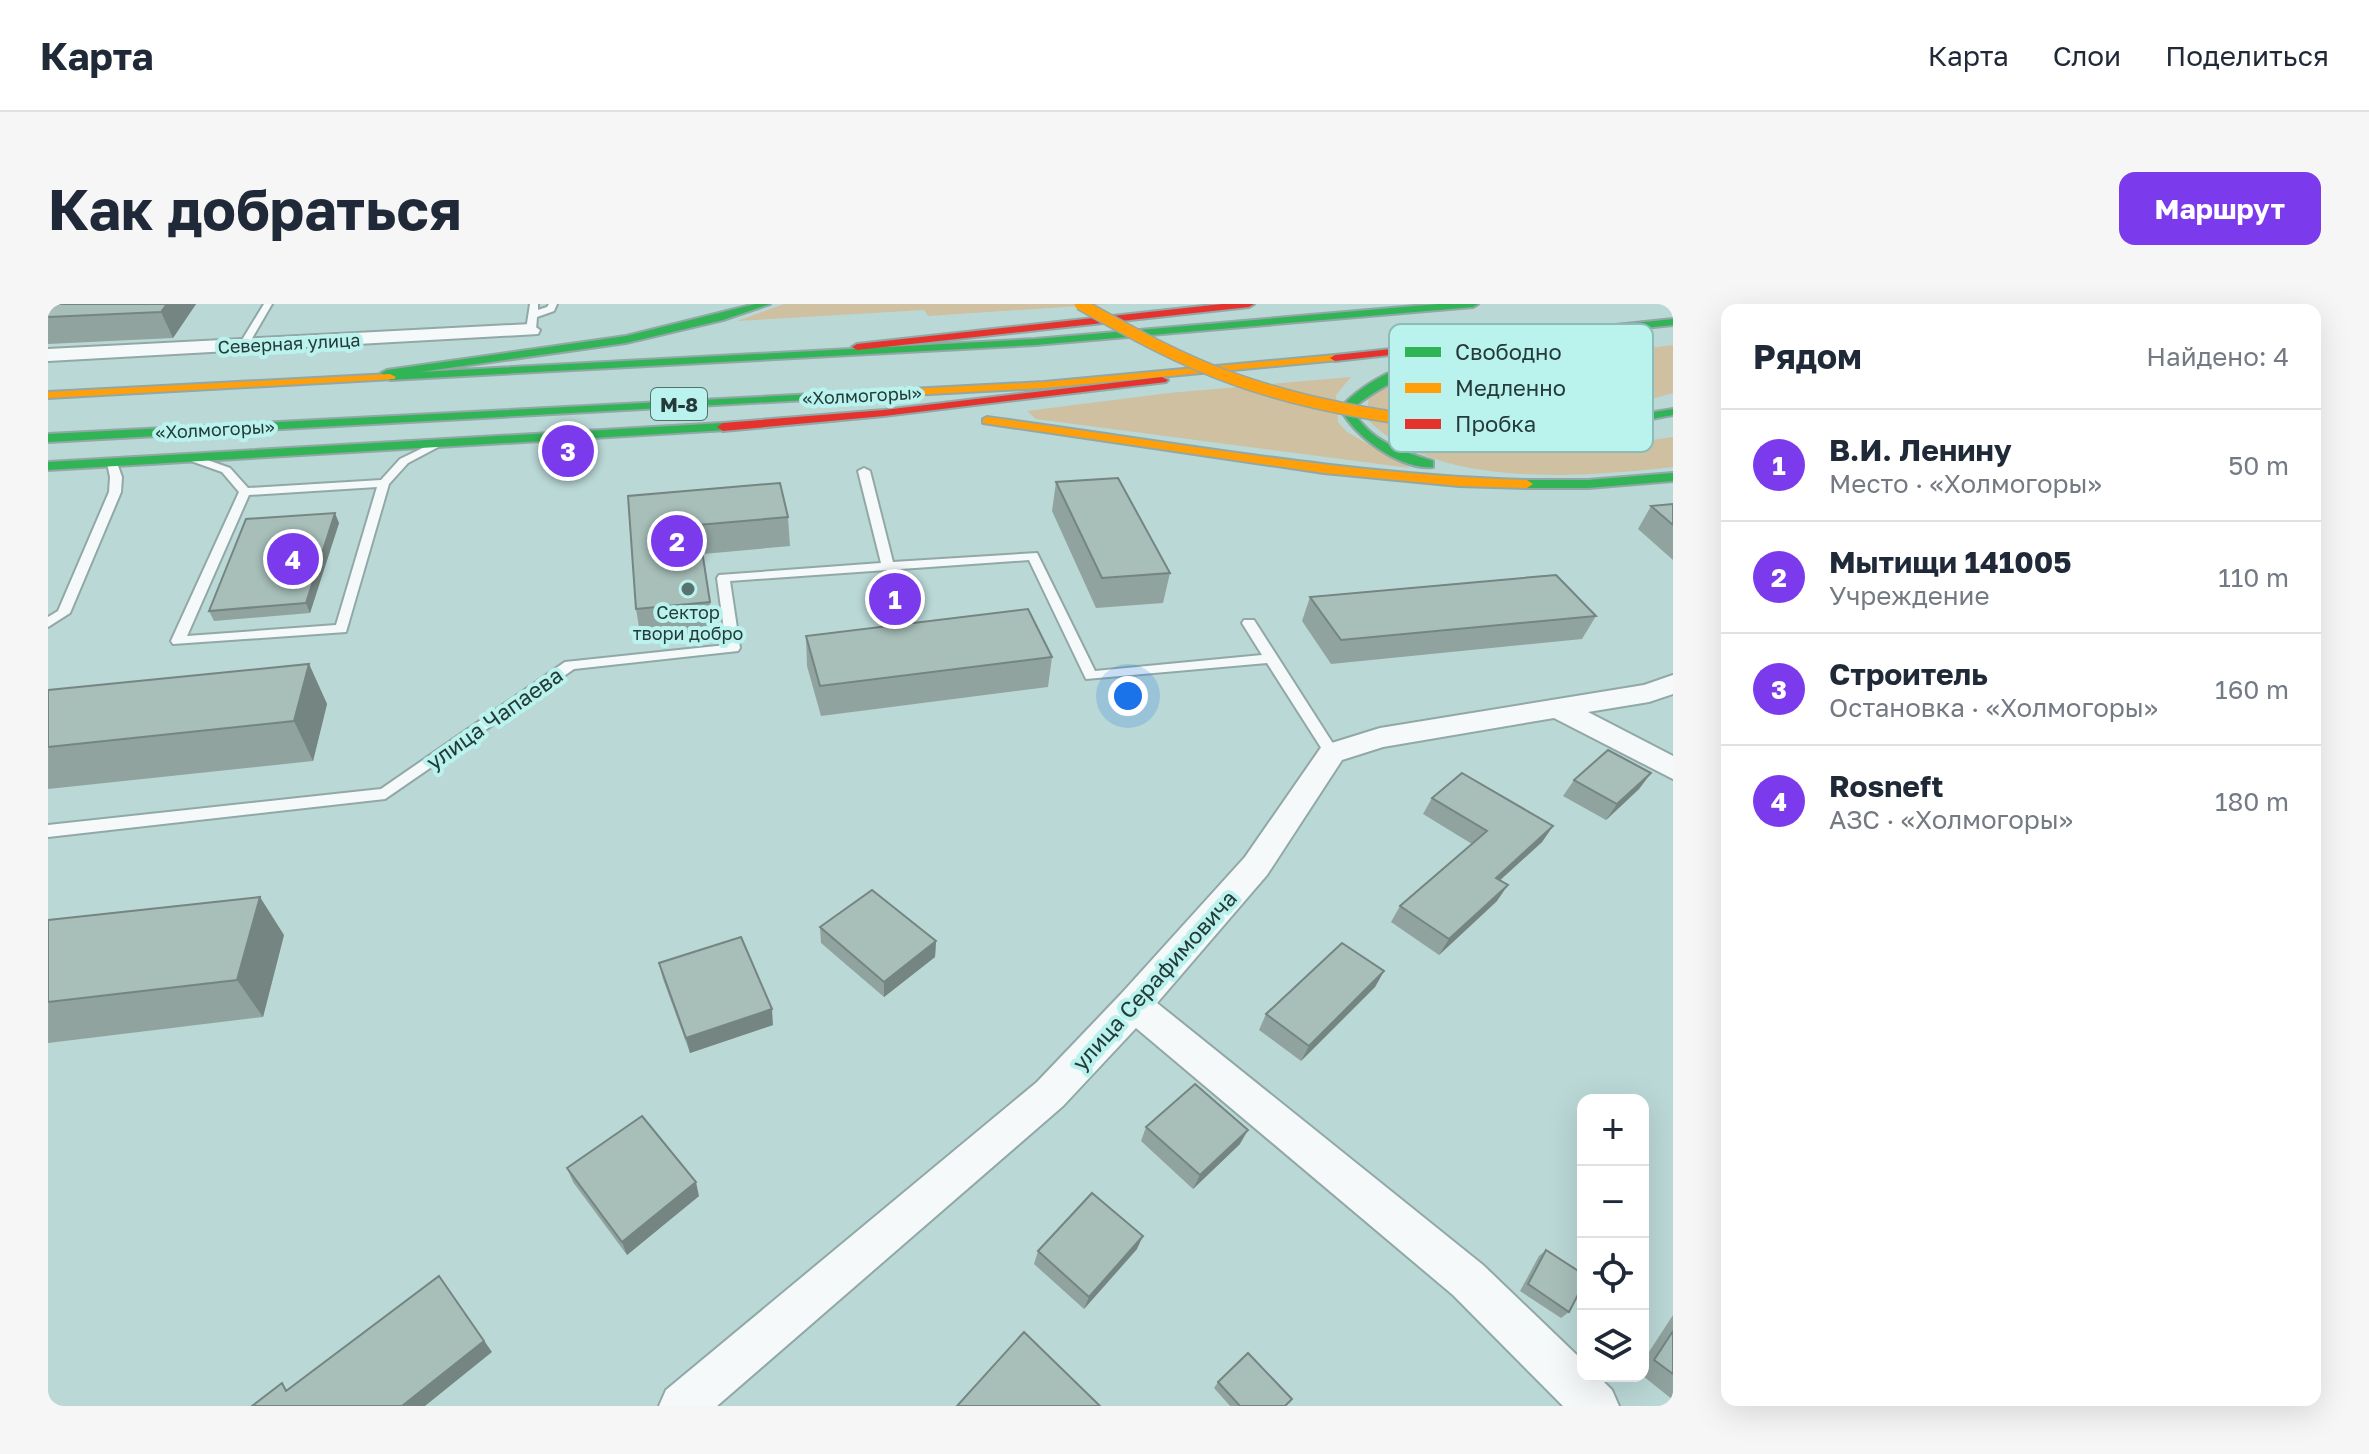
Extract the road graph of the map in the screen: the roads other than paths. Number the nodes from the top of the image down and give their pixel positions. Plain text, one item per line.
1 (268, 304) edge
2 (534, 304) edge
3 (553, 304) edge
4 (765, 304) edge
5 (1080, 304) edge
6 (1249, 304) edge
7 (1473, 304) edge
8 (1673, 322) edge
9 (532, 323) junction
10 (1653, 325) edge
11 (244, 345) junction
12 (808, 353) junction
13 (1389, 354) edge
14 (48, 355) edge
15 (1236, 369) junction
16 (1389, 376) edge
17 (314, 382) junction
18 (48, 395) edge
19 (1673, 412) edge
20 (1653, 416) edge
21 (1389, 418) edge
22 (789, 421) junction
23 (48, 438) edge
24 (437, 445) junction
25 (1389, 447) edge
26 (1400, 452) edge
27 (194, 459) junction
28 (112, 463) junction
29 (48, 466) edge
30 (864, 471) dead end
31 (1673, 477) edge
32 (384, 483) junction
33 (1557, 485) junction
34 (245, 492) junction
35 (888, 566) junction
36 (48, 623) edge
37 (1249, 623) dead end
38 (1271, 658) junction
39 (1673, 684) edge
40 (1555, 707) junction
41 (1332, 753) junction
42 (1673, 769) edge
43 (48, 831) edge
44 (1134, 1005) junction
45 (682, 1406) edge
46 (1596, 1406) edge

1 - 11 lane
2 - 9 lane
3 - 9 lane
4 - 17 main road
5 - 21 main road, bridge
6 - 12 main road
7 - 12 main road, «Холмогоры» / М-8
8 - 10 main road, «Холмогоры» / М-8
9 - 11 street, Северная улица
11 - 14 street, Северная улица
12 - 17 main road, «Холмогоры» / М-8
13 - 15 main road, «Холмогоры» / М-8
15 - 22 main road
15 - 23 main road, «Холмогоры» / М-8
16 - 25 main road
17 - 18 main road, «Холмогоры» / М-8
19 - 20 main road, bridge
22 - 24 main road
22 - 33 main road
24 - 27 main road
24 - 32 lane
26 - 33 main road
27 - 28 main road
27 - 34 lane
28 - 29 main road
28 - 36 lane
30 - 35 lane
31 - 33 main road
32 - 34 lane
32 - 34 lane
35 - 38 lane, улица Чапаева
35 - 43 lane, улица Чапаева
37 - 38 lane
38 - 41 lane
39 - 40 street
40 - 41 street
40 - 42 street
41 - 44 street, улица Серафимовича
44 - 45 street, улица Серафимовича
44 - 46 street

